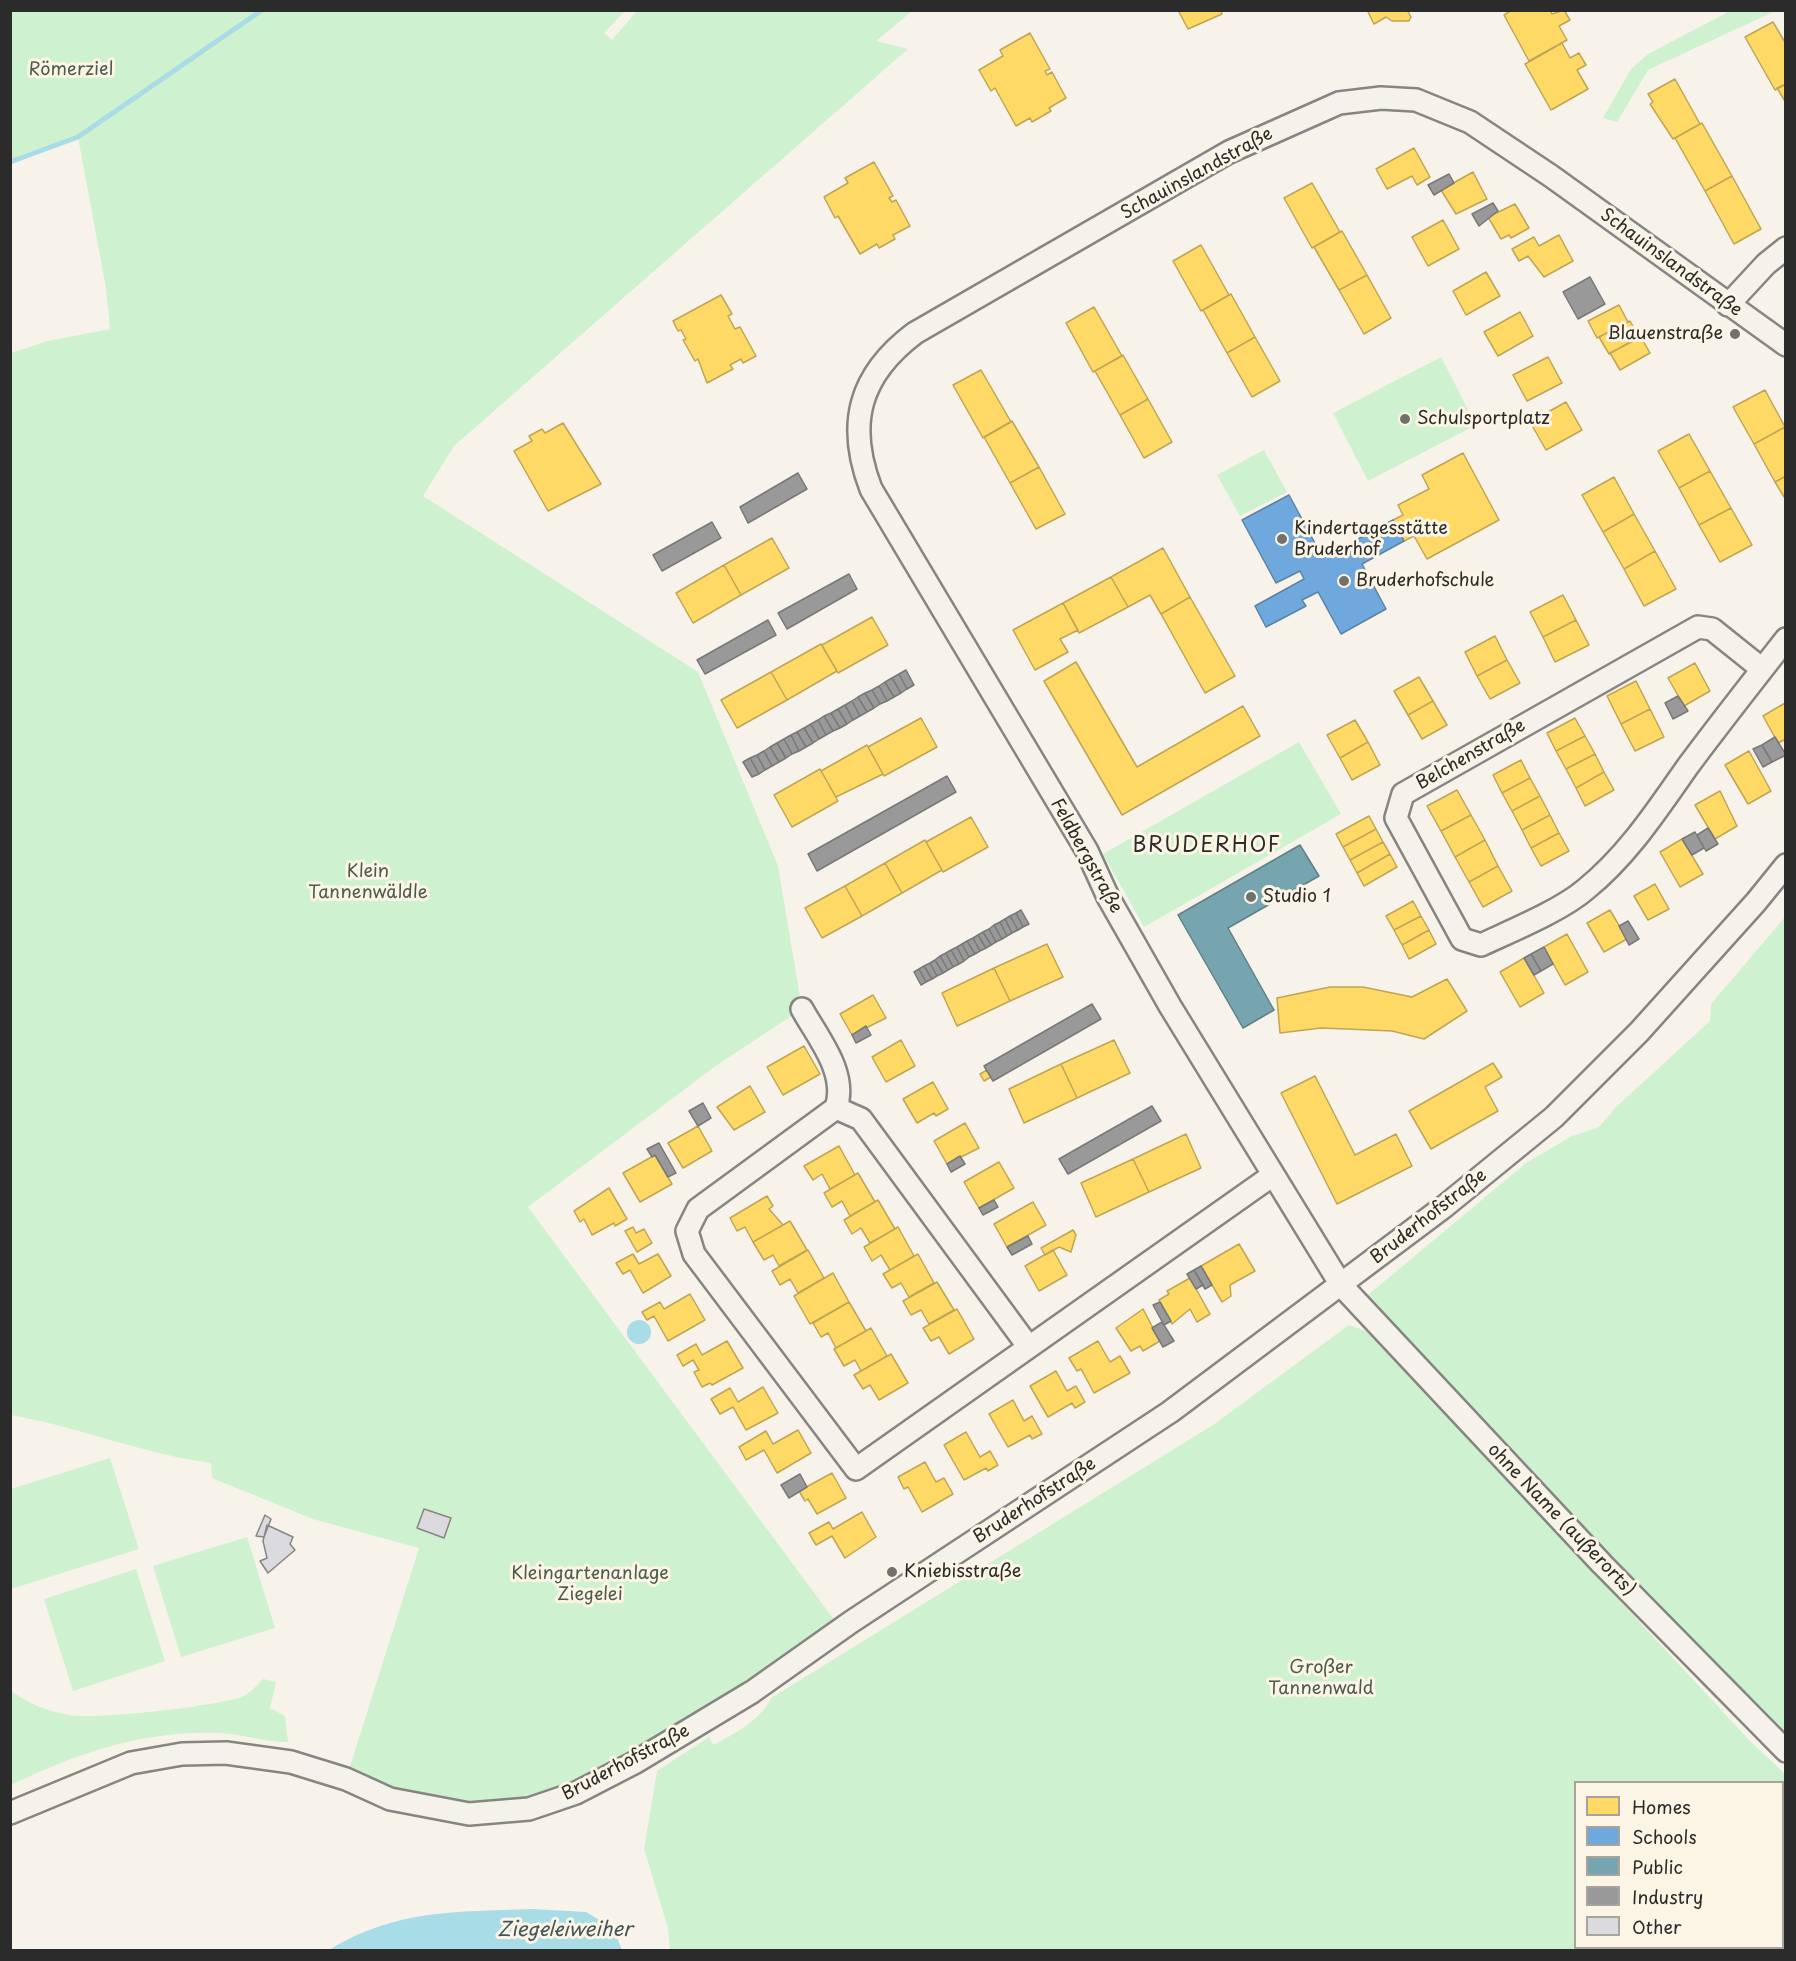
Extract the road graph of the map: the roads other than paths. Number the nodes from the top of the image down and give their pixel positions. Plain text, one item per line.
1 (1785, 248) edge
2 (1728, 305) junction
3 (1785, 345) edge
4 (859, 418) joint
5 (1785, 639) edge
6 (1762, 669) junction
7 (1785, 865) edge
8 (801, 1009) dead end
9 (836, 1107) junction
10 (1273, 1175) junction
11 (1341, 1285) junction
12 (1028, 1346) junction
13 (1785, 1750) edge
14 (10, 1813) edge

1 - 2 street
2 - 3 street, Schauinslandstraße
2 - 4 street, Schauinslandstraße
4 - 10 street, Feldbergstraße
5 - 6 street, Belchenstraße
6 - 6 street, Belchenstraße
7 - 11 street, Bruderhofstraße
8 - 9 street
9 - 12 street
9 - 12 street
10 - 11 street, Feldbergstraße
10 - 12 street
11 - 13 street, ohne Name (außerorts)
11 - 14 street, Bruderhofstraße

